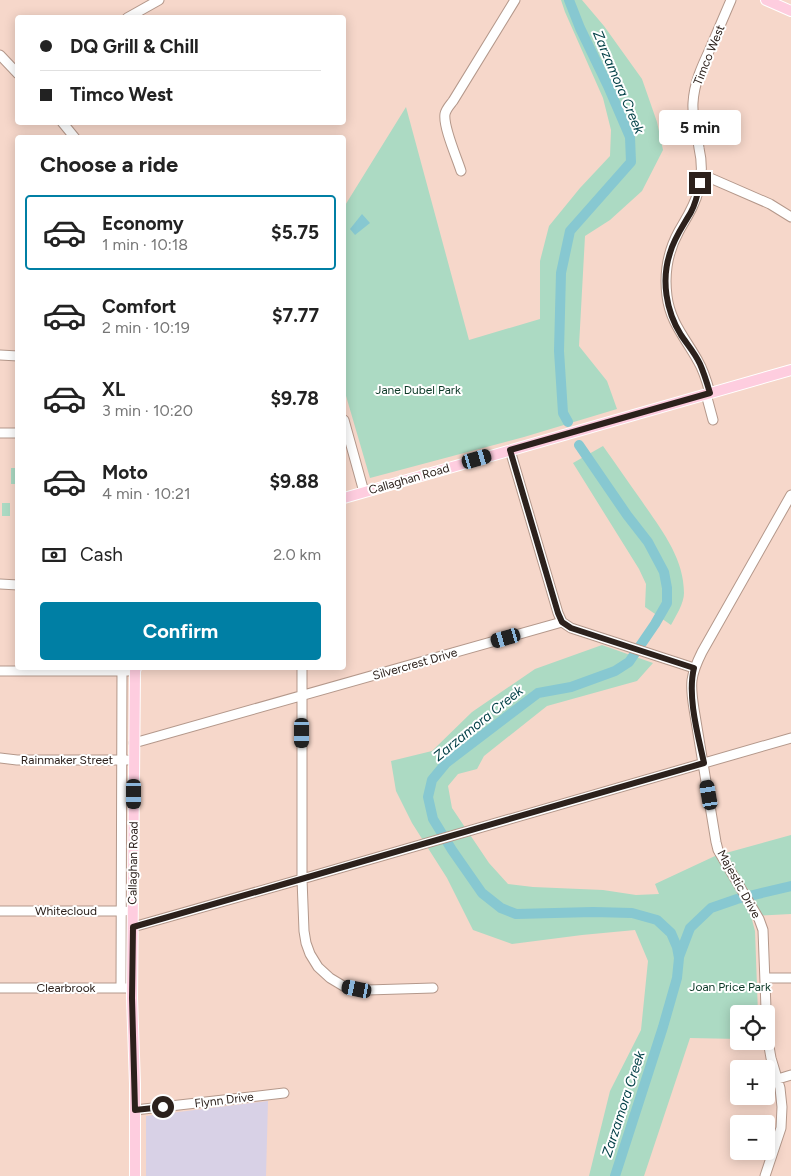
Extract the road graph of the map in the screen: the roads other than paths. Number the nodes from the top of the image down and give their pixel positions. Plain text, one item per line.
1 (159, 0) edge
2 (515, 0) edge
3 (731, 0) edge
4 (766, 0) edge
5 (791, 10) edge
6 (132, 15) edge
7 (0, 56) edge
8 (15, 71) edge
9 (64, 125) edge
10 (73, 135) edge
11 (461, 171) dead end
12 (701, 174) junction
13 (791, 217) edge
14 (0, 355) edge
15 (15, 356) edge
16 (790, 374) edge
17 (708, 393) junction
18 (713, 420) dead end
19 (346, 427) edge
20 (0, 433) edge
21 (15, 433) edge
22 (510, 450) junction
23 (364, 492) junction
24 (791, 495) edge
25 (346, 497) edge
26 (0, 584) edge
27 (15, 585) edge
28 (562, 622) junction
29 (694, 668) junction
30 (122, 670) joint
31 (135, 670) edge
32 (302, 670) edge
33 (0, 671) edge
34 (302, 696) junction
35 (791, 738) edge
36 (134, 743) junction
37 (0, 758) edge
38 (122, 760) junction
39 (134, 761) junction
40 (704, 763) junction
41 (302, 879) junction
42 (0, 911) edge
43 (121, 911) junction
44 (133, 911) junction
45 (133, 927) junction
46 (765, 978) junction
47 (791, 978) edge
48 (0, 988) edge
49 (120, 988) junction
50 (132, 988) junction
51 (433, 988) dead end
52 (791, 1075) edge
53 (778, 1079) junction
54 (284, 1093) dead end
55 (135, 1110) junction
56 (135, 1176) edge
57 (765, 1176) edge

1 - 6 street
2 - 11 street
3 - 12 street, Timco West
4 - 5 main road
7 - 8 street
9 - 10 street
12 - 13 street
12 - 17 street, Timco West
14 - 15 street
16 - 17 main road, Callaghan Road
17 - 18 street, Timco West
17 - 22 main road, Callaghan Road
19 - 23 street
20 - 21 street
22 - 23 main road, Callaghan Road
22 - 28 street
23 - 25 main road, Callaghan Road
24 - 29 street, Majestic Drive
26 - 27 street
28 - 29 street
28 - 34 street, Silvercrest Drive
29 - 40 street, Majestic Drive
30 - 33 street
30 - 38 street, Callaghan Road
31 - 36 main road, Callaghan Road
32 - 34 street
34 - 36 street, Silvercrest Drive
34 - 41 street
35 - 40 street
36 - 39 main road, Callaghan Road
37 - 38 street, Rainmaker Street
38 - 39 street, Rainmaker Street
38 - 43 street, Callaghan Road
39 - 44 main road, Callaghan Road
40 - 41 street
40 - 46 street, Majestic Drive
41 - 45 street
41 - 51 street
42 - 43 street, Whitecloud
43 - 44 street, Whitecloud
43 - 49 street, Callaghan Road
44 - 45 main road, Callaghan Road
45 - 50 main road, Callaghan Road
46 - 47 street
46 - 53 street, Majestic Drive
48 - 49 street, Clearbrook
49 - 50 street, Clearbrook
50 - 55 main road, Callaghan Road
52 - 53 street
53 - 57 street, Majestic Drive
54 - 55 street, Flynn Drive
55 - 56 main road, Callaghan Road

